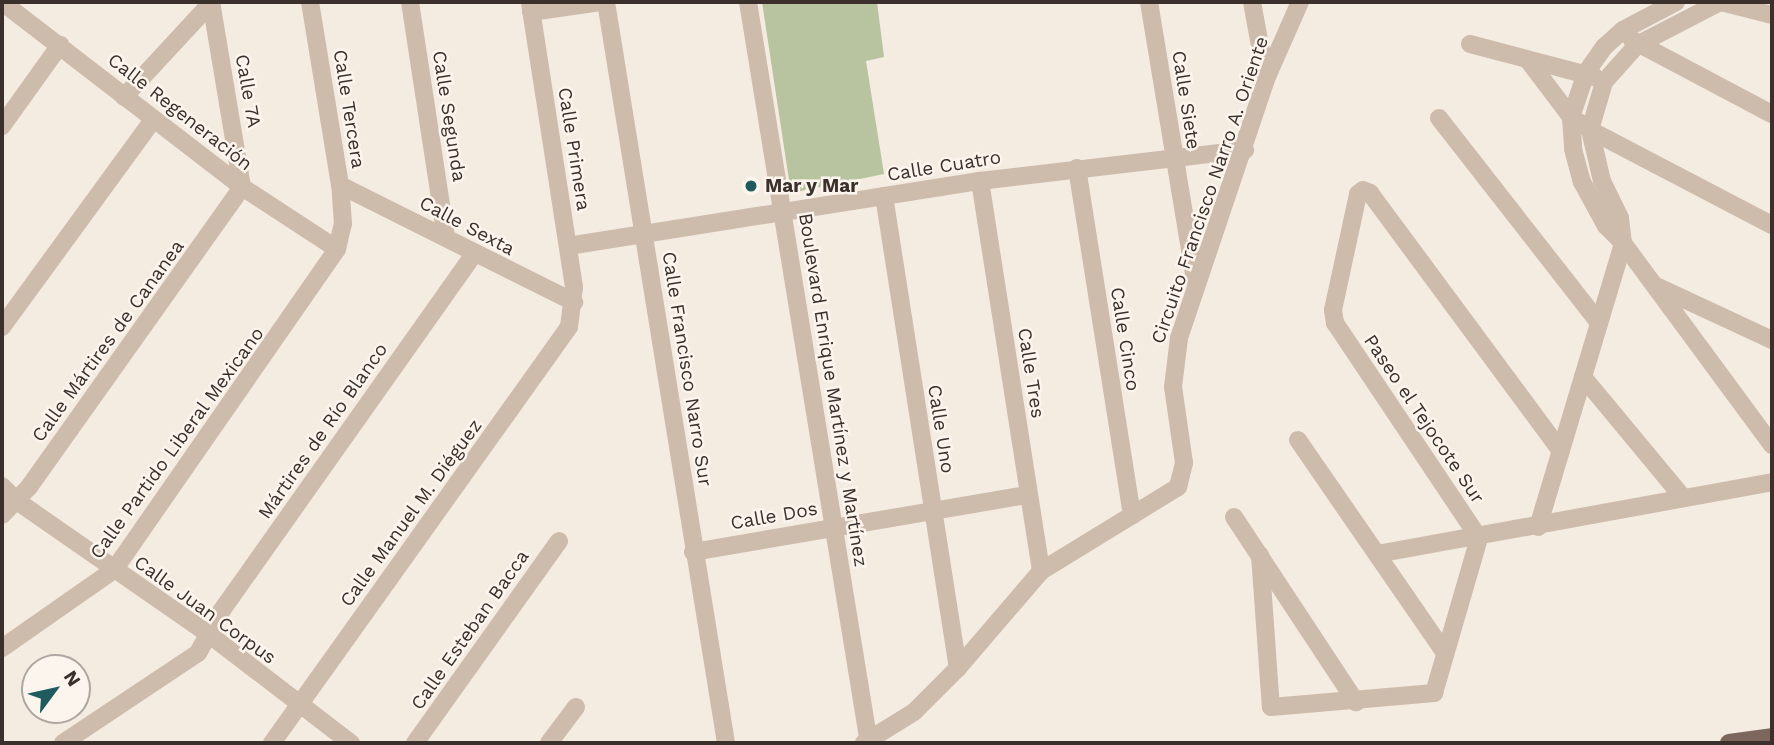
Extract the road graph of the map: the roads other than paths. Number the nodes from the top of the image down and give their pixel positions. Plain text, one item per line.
1 (2, 2) edge
2 (211, 2) edge
3 (310, 2) edge
4 (410, 2) edge
5 (600, 2) edge
6 (606, 2) edge
7 (748, 2) edge
8 (1149, 2) edge
9 (1252, 2) edge
10 (1300, 2) edge
11 (1676, 2) edge
12 (1721, 2) edge
13 (531, 7) edge
14 (1772, 15) edge
15 (1623, 30) junction
16 (1469, 44) dead end
17 (60, 45) junction
18 (1637, 45) junction
19 (1528, 60) junction
20 (1586, 73) junction
21 (1266, 79) junction
22 (1604, 82) junction
23 (124, 97) junction
24 (1772, 114) edge
25 (1571, 117) junction
26 (1438, 118) dead end
27 (153, 120) junction
28 (2, 126) edge
29 (1590, 130) junction
30 (1245, 150) junction
31 (1173, 157) junction
32 (1077, 168) junction
33 (980, 181) junction
34 (340, 185) junction
35 (242, 187) junction
36 (884, 197) junction
37 (782, 212) junction
38 (343, 224) joint
39 (1772, 225) edge
40 (646, 234) junction
41 (446, 237) junction
42 (1623, 243) junction
43 (568, 246) junction
44 (337, 249) junction
45 (474, 254) junction
46 (1655, 285) junction
47 (1196, 286) junction
48 (574, 302) junction
49 (1599, 323) junction
50 (2, 327) edge
51 (1772, 340) edge
52 (1583, 377) junction
53 (1298, 440) dead end
54 (1772, 445) edge
55 (1561, 451) junction
56 (1772, 482) edge
57 (2, 486) edge
58 (1028, 495) junction
59 (1682, 495) junction
60 (18, 501) junction
61 (933, 511) junction
62 (2, 515) edge
63 (1132, 516) junction
64 (1234, 517) dead end
65 (834, 527) junction
66 (1538, 527) junction
67 (1479, 538) junction
68 (559, 541) dead end
69 (694, 552) junction
70 (1377, 554) junction
71 (1260, 555) junction
72 (114, 570) junction
73 (1041, 571) junction
74 (210, 635) junction
75 (2, 648) edge
76 (1445, 653) junction
77 (958, 668) junction
78 (1356, 702) junction
79 (298, 704) junction
80 (576, 706) dead end
81 (1772, 737) edge
82 (867, 742) edge
83 (63, 743) edge
84 (272, 743) edge
85 (351, 743) edge
86 (415, 743) edge
87 (549, 743) edge
88 (726, 743) edge
89 (1729, 743) edge

1 - 17 street, Calle Regeneración
2 - 23 street
2 - 35 street, Calle 7A
3 - 34 street, Calle Tercera
4 - 41 street, Calle Segunda
5 - 13 street
6 - 40 street, Calle Francisco Narro Sur
7 - 37 street, Boulevard Enrique Martínez y Martínez
8 - 31 street, Calle Siete
9 - 21 street
10 - 21 street, Circuito Francisco Narro A. Oriente
11 - 15 street
12 - 14 street
12 - 18 street
13 - 43 street, Calle Primera
15 - 18 street
15 - 20 street
16 - 19 street
17 - 23 street, Calle Regeneración
17 - 28 street
18 - 22 street
18 - 24 street
19 - 20 street
19 - 25 street
20 - 22 street
20 - 25 street
21 - 30 street, Circuito Francisco Narro A. Oriente
22 - 29 street
23 - 27 street, Calle Regeneración
25 - 29 street
25 - 42 street
26 - 49 street
27 - 35 street, Calle Regeneración
27 - 50 street
29 - 39 street
29 - 42 street
30 - 31 street, Calle Cuatro
30 - 47 street, Circuito Francisco Narro A. Oriente
31 - 32 street, Calle Cuatro
31 - 47 street, Calle Siete
32 - 33 street, Calle Cuatro
32 - 63 street, Calle Cinco
33 - 36 street, Calle Cuatro
33 - 58 street, Calle Tres
34 - 38 street, Calle Tercera
34 - 41 street, Calle Sexta
35 - 44 street, Calle Regeneración
35 - 60 street, Calle Mártires de Cananea
36 - 37 street, Calle Cuatro
36 - 61 street, Calle Uno
37 - 40 street, Calle Cuatro
37 - 65 street, Boulevard Enrique Martínez y Martínez
38 - 44 street, Calle Partido Liberal Mexicano
40 - 43 street, Calle Cuatro
40 - 69 street, Calle Francisco Narro Sur
41 - 45 street, Calle Sexta
42 - 46 street
42 - 49 street
43 - 48 street, Calle Primera
44 - 72 street, Calle Partido Liberal Mexicano
45 - 48 street, Calle Sexta
45 - 74 street, Mártires de Río Blanco
46 - 51 street
46 - 54 street
47 - 63 street, Circuito Francisco Narro A. Oriente
48 - 79 street, Calle Manuel M. Diéguez
49 - 52 street
52 - 55 street
52 - 59 street
53 - 70 street
55 - 66 street
55 - 67 street, Paseo el Tejocote Sur
56 - 59 street
57 - 60 street, Calle Juan Corpus
58 - 61 street, Calle Dos
58 - 73 street, Calle Tres
59 - 66 street
60 - 62 street, Calle Mártires de Cananea
60 - 72 street, Calle Juan Corpus
61 - 65 street, Calle Dos
61 - 77 street, Calle Uno
63 - 73 street, Circuito Francisco Narro A. Oriente
64 - 71 street
65 - 69 street, Calle Dos
65 - 82 street, Boulevard Enrique Martínez y Martínez
66 - 67 street
67 - 70 street
67 - 76 street
68 - 86 street, Calle Esteban Bacca
69 - 88 street, Calle Francisco Narro Sur
70 - 76 street
71 - 78 street
71 - 78 street
72 - 74 street, Calle Juan Corpus
72 - 75 street, Calle Partido Liberal Mexicano
73 - 77 street, Circuito Francisco Narro A. Oriente
74 - 79 street, Calle Juan Corpus
74 - 83 street, Mártires de Río Blanco
76 - 78 street
77 - 82 street, Circuito Francisco Narro A. Oriente
79 - 84 street, Calle Manuel M. Diéguez
79 - 85 street, Calle Juan Corpus
80 - 87 street
81 - 89 main road

